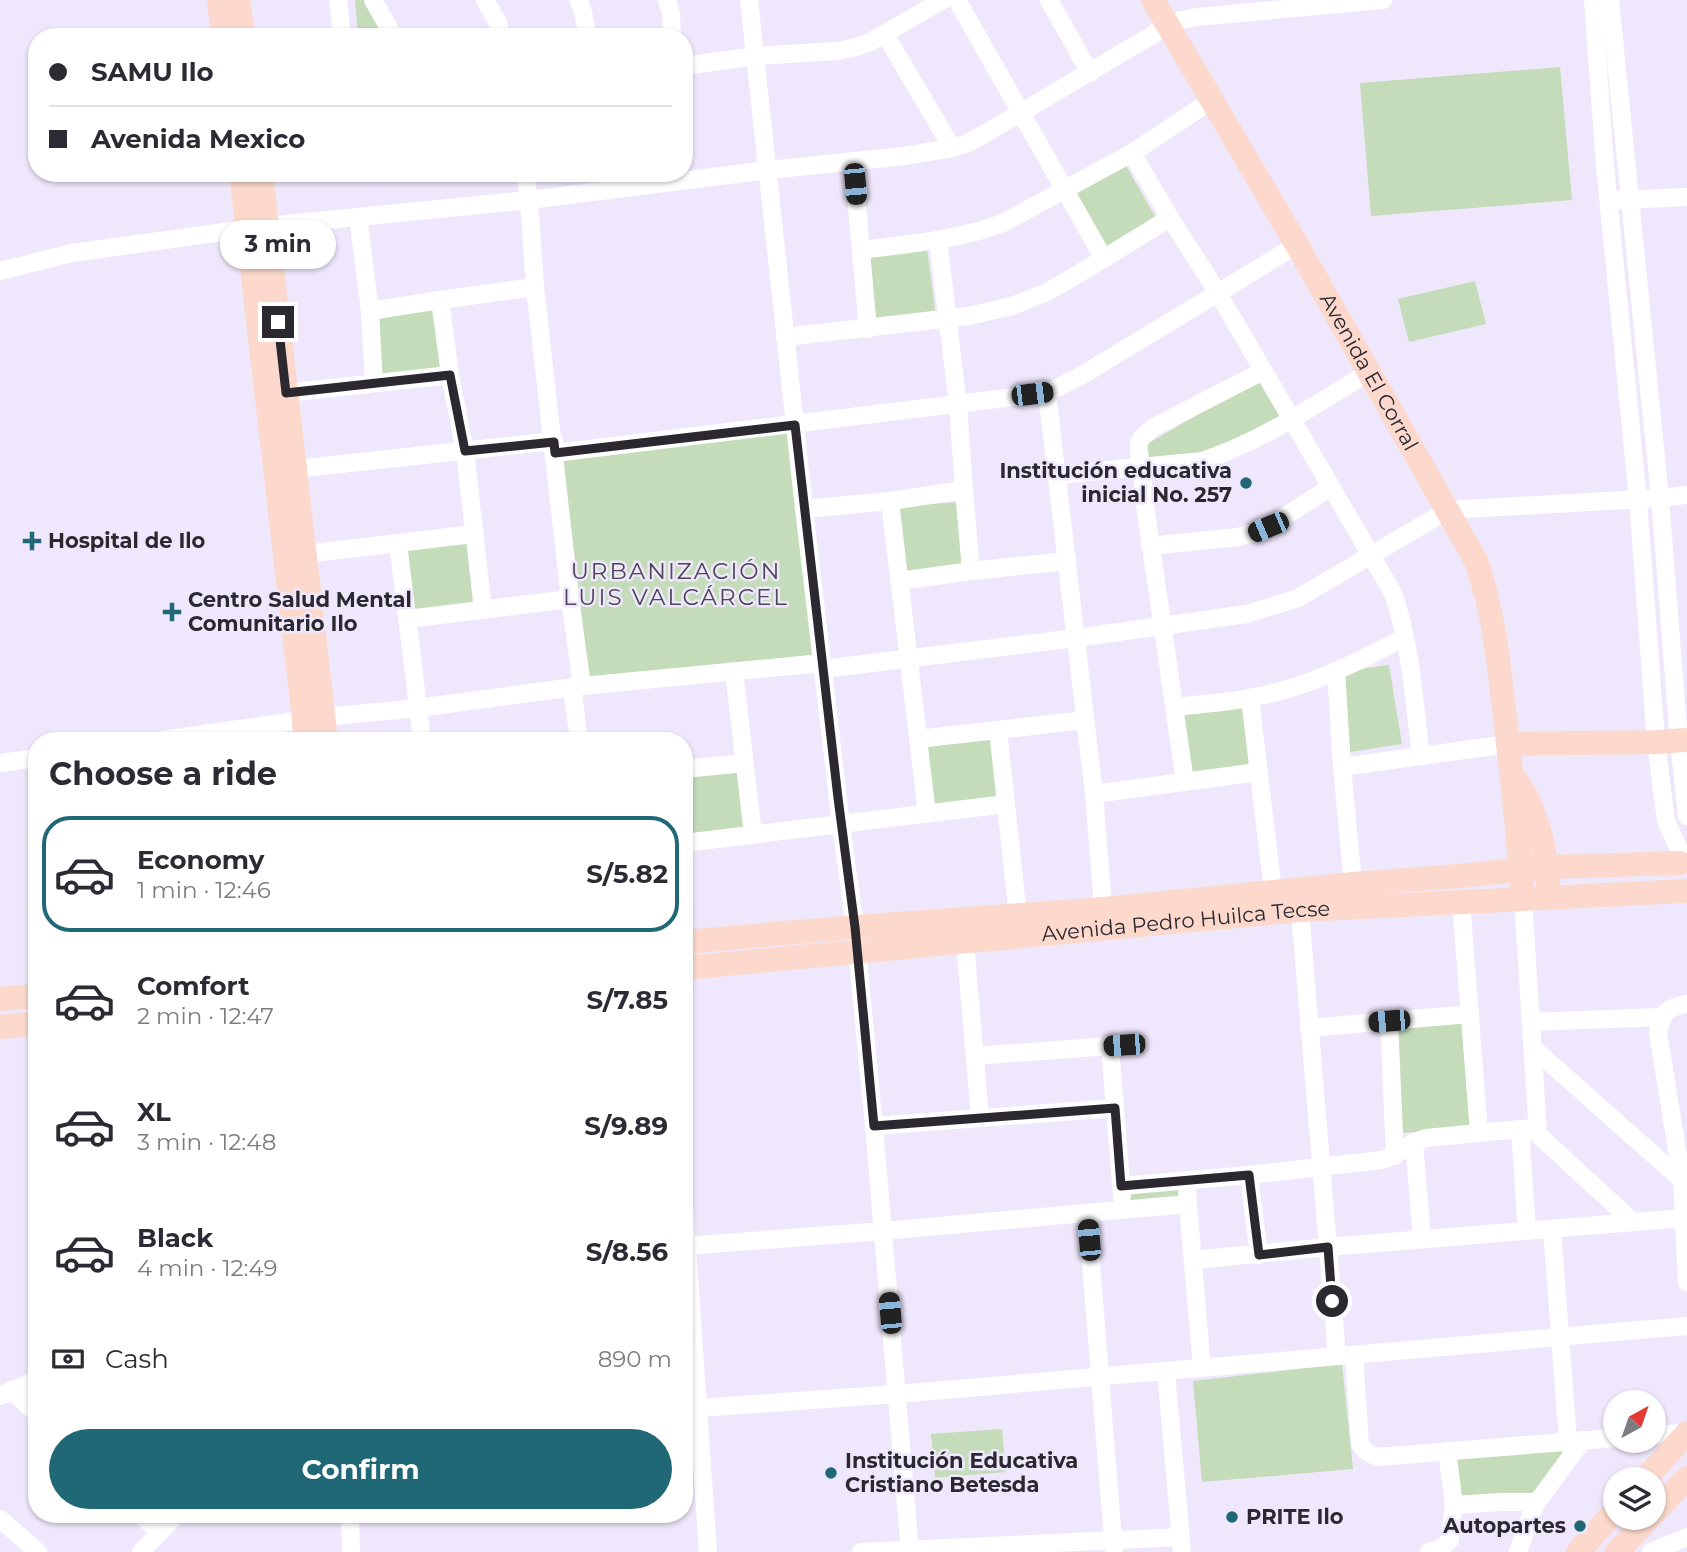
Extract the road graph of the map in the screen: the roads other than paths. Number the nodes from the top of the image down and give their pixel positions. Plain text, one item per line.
1 (219, 0) edge
2 (238, 0) edge
3 (338, 0) edge
4 (373, 0) edge
5 (485, 0) edge
6 (578, 0) edge
7 (667, 0) edge
8 (749, 0) edge
9 (943, 0) edge
10 (957, 0) edge
11 (1049, 0) edge
12 (1153, 0) edge
13 (1383, 0) edge
14 (1593, 0) edge
15 (1610, 0) edge
16 (1166, 23) junction
17 (222, 28) edge
18 (242, 28) edge
19 (341, 28) edge
20 (389, 28) edge
21 (499, 28) edge
22 (586, 28) edge
23 (672, 28) edge
24 (885, 34) junction
25 (756, 56) junction
26 (693, 65) edge
27 (1090, 73) junction
28 (1212, 100) junction
29 (1021, 113) junction
30 (952, 148) junction
31 (1132, 153) junction
32 (853, 162) junction
33 (769, 170) junction
34 (693, 180) edge
35 (244, 182) edge
36 (260, 182) edge
37 (526, 182) edge
38 (673, 182) edge
39 (1065, 190) junction
40 (1687, 197) edge
41 (1630, 199) junction
42 (529, 200) junction
43 (1609, 202) junction
44 (358, 217) junction
45 (1170, 218) junction
46 (258, 227) junction
47 (938, 240) junction
48 (1297, 245) junction
49 (861, 250) junction
50 (1104, 259) junction
51 (0, 271) edge
52 (536, 287) junction
53 (1218, 293) junction
54 (440, 300) junction
55 (370, 311) junction
56 (947, 318) junction
57 (868, 329) junction
58 (785, 337) junction
59 (1263, 371) junction
60 (1369, 372) junction
61 (450, 375) junction
62 (374, 383) junction
63 (286, 393) junction
64 (1047, 393) junction
65 (958, 405) junction
66 (1292, 418) junction
67 (795, 425) junction
68 (554, 447) junction
69 (465, 451) junction
70 (1141, 466) junction
71 (285, 470) junction
72 (1057, 475) junction
73 (1331, 487) junction
74 (964, 490) junction
75 (1687, 495) edge
76 (1660, 498) junction
77 (1638, 499) junction
78 (890, 500) junction
79 (804, 509) junction
80 (1448, 510) junction
81 (474, 534) junction
82 (398, 543) junction
83 (1150, 547) junction
84 (305, 554) junction
85 (1371, 555) junction
86 (1067, 561) junction
87 (971, 571) junction
88 (899, 581) junction
89 (570, 599) junction
90 (483, 610) junction
91 (407, 619) junction
92 (1163, 625) junction
93 (1405, 637) junction
94 (1076, 638) junction
95 (908, 657) junction
96 (823, 666) junction
97 (734, 671) junction
98 (1336, 671) junction
99 (577, 686) junction
100 (1250, 698) junction
101 (1174, 707) junction
102 (418, 708) junction
103 (1085, 720) junction
104 (315, 729) edge
105 (998, 730) junction
106 (273, 732) edge
107 (421, 732) edge
108 (579, 732) edge
109 (918, 739) junction
110 (1674, 741) edge
111 (1508, 744) junction
112 (1421, 756) junction
113 (28, 759) edge
114 (744, 763) junction
115 (0, 764) edge
116 (1342, 767) junction
117 (693, 768) edge
118 (1258, 772) junction
119 (1511, 772) junction
120 (1185, 782) junction
121 (1094, 794) junction
122 (1006, 804) junction
123 (927, 814) junction
124 (1687, 816) edge
125 (841, 824) junction
126 (752, 835) junction
127 (693, 842) edge
128 (1683, 858) edge
129 (1546, 867) junction
130 (1520, 870) junction
131 (1353, 884) junction
132 (1687, 889) edge
133 (1273, 892) junction
134 (1549, 897) junction
135 (1523, 898) junction
136 (1299, 900) junction
137 (1461, 902) junction
138 (1018, 916) junction
139 (1104, 919) junction
140 (855, 927) junction
141 (693, 941) edge
142 (965, 942) junction
143 (857, 953) junction
144 (693, 967) edge
145 (28, 997) edge
146 (0, 999) edge
147 (1687, 1004) edge
148 (1470, 1014) junction
149 (1661, 1017) junction
150 (1389, 1021) junction
151 (1531, 1022) junction
152 (28, 1024) edge
153 (0, 1027) edge
154 (1309, 1028) junction
155 (1138, 1044) dead end
156 (1110, 1045) junction
157 (1532, 1046) junction
158 (975, 1056) junction
159 (1115, 1108) junction
160 (980, 1117) junction
161 (874, 1126) junction
162 (1520, 1129) junction
163 (1479, 1133) junction
164 (1538, 1134) junction
165 (1414, 1142) junction
166 (1395, 1156) junction
167 (1321, 1166) junction
168 (1249, 1175) junction
169 (1186, 1179) junction
170 (1682, 1180) junction
171 (1121, 1186) junction
172 (1188, 1204) junction
173 (1123, 1210) junction
174 (1087, 1213) junction
175 (1684, 1219) junction
176 (1633, 1222) junction
177 (1552, 1229) junction
178 (883, 1231) junction
179 (1527, 1231) junction
180 (1422, 1239) junction
181 (693, 1245) edge
182 (1686, 1245) edge
183 (1328, 1247) junction
184 (1259, 1255) junction
185 (1194, 1260) junction
186 (1687, 1282) edge
187 (1687, 1326) edge
188 (1560, 1337) junction
189 (1346, 1355) junction
190 (1202, 1368) junction
191 (1166, 1371) junction
192 (1100, 1377) junction
193 (28, 1384) edge
194 (6, 1393) edge
195 (898, 1394) junction
196 (28, 1408) edge
197 (693, 1408) edge
198 (1687, 1421) edge
199 (693, 1425) edge
200 (1687, 1433) edge
201 (1666, 1434) edge
202 (1603, 1439) edge
203 (1575, 1441) junction
204 (1447, 1451) junction
205 (1656, 1467) edge
206 (1687, 1478) edge
207 (1666, 1500) edge
208 (1537, 1502) junction
209 (1454, 1505) junction
210 (0, 1519) edge
211 (150, 1523) edge
212 (168, 1523) edge
213 (350, 1523) edge
214 (1603, 1524) edge
215 (1638, 1530) edge
216 (159, 1532) junction
217 (1687, 1537) edge
218 (1181, 1545) edge
219 (1449, 1546) edge
220 (1114, 1547) edge
221 (910, 1551) edge
222 (38, 1552) edge
223 (141, 1552) edge
224 (351, 1552) edge
225 (708, 1552) edge
226 (861, 1552) edge
227 (1429, 1552) edge
228 (1518, 1552) edge
229 (1578, 1552) edge
230 (1617, 1552) edge
231 (1651, 1552) edge

1 - 17 main road
2 - 18 main road
3 - 19 street
4 - 20 street
5 - 21 street
6 - 22 street
7 - 23 street
8 - 25 street
9 - 24 street
10 - 29 street
11 - 27 street
12 - 16 main road, Avenida El Corral
13 - 16 street
14 - 43 street
15 - 41 street
16 - 27 street
16 - 28 main road, Avenida El Corral
24 - 25 street
24 - 30 street
25 - 26 street
25 - 33 street
27 - 29 street
28 - 31 street
28 - 48 main road, Avenida El Corral
29 - 30 street
29 - 39 street
30 - 32 street
31 - 39 street
31 - 45 street
32 - 33 street
32 - 49 street
33 - 34 street
33 - 58 street
35 - 46 main road
36 - 46 main road
37 - 42 street
38 - 42 street
39 - 47 street
39 - 50 street
40 - 41 street
41 - 43 street
41 - 76 street
42 - 44 street
42 - 52 street
43 - 77 street
44 - 46 street
44 - 55 street
45 - 50 street
45 - 53 street
46 - 51 street
46 - 63 main road
46 - 71 main road
47 - 49 street
47 - 56 street
48 - 53 street
48 - 60 main road, Avenida El Corral
49 - 57 street
50 - 56 street
52 - 54 street
52 - 68 street
53 - 59 street
53 - 64 street
54 - 55 street
54 - 61 street
55 - 62 street
56 - 57 street
56 - 65 street
57 - 58 street
58 - 67 street
59 - 66 street
59 - 70 street
60 - 66 street
60 - 80 main road, Avenida El Corral
61 - 62 street
61 - 69 street
62 - 63 street
63 - 71 main road
64 - 65 street
64 - 72 street
65 - 67 street
65 - 74 street
66 - 70 street
66 - 73 street
67 - 68 street
67 - 79 street
68 - 69 street
68 - 89 street
69 - 71 street
69 - 81 street
70 - 72 street
70 - 83 street
71 - 84 main road
71 - 104 main road
72 - 86 street
73 - 83 street
73 - 85 street
74 - 78 street
74 - 87 street
75 - 76 street
76 - 77 street
76 - 110 street
77 - 80 street
77 - 110 street
78 - 79 street
78 - 88 street
79 - 96 street
80 - 85 street
80 - 111 main road, Avenida El Corral
81 - 82 street
81 - 90 street
82 - 84 street
82 - 91 street
83 - 92 street
84 - 104 main road
85 - 92 street
85 - 93 street
86 - 87 street
86 - 94 street
87 - 88 street
88 - 95 street
89 - 90 street
89 - 99 street
90 - 91 street
91 - 102 street
92 - 94 street
92 - 101 street
93 - 98 street
93 - 112 street
94 - 95 street
94 - 103 street
95 - 96 street
95 - 109 street
96 - 97 street
96 - 125 street
97 - 99 street
97 - 114 street
98 - 100 street
98 - 116 street
99 - 102 street
99 - 108 street
100 - 101 street
100 - 118 street
101 - 120 street
102 - 104 street
102 - 107 street
103 - 105 street
103 - 121 street
104 - 106 street
105 - 109 street
105 - 122 street
109 - 123 street
110 - 111 main road
110 - 124 street
110 - 128 street
111 - 112 street
111 - 119 main road, Avenida El Corral
112 - 116 street
113 - 115 street
114 - 117 street
114 - 126 street
116 - 131 street
118 - 120 street
118 - 133 street
119 - 129 main road, Avenida El Corral
119 - 130 main road, Avenida El Corral
120 - 121 street
121 - 139 street
122 - 123 street
122 - 138 street
123 - 125 street
125 - 126 street
125 - 140 street
126 - 127 street
128 - 129 main road, Avenida Pedro Huilca Tecse
128 - 132 main road
129 - 130 main road, Avenida Pedro Huilca Tecse
129 - 134 main road, Avenida El Corral
130 - 131 main road, Avenida Pedro Huilca Tecse
130 - 135 main road, Avenida El Corral
131 - 136 main road, Avenida Pedro Huilca Tecse
132 - 134 main road, Avenida Pedro Huilca Tecse
133 - 136 main road, Avenida Pedro Huilca Tecse
133 - 139 main road, Avenida Pedro Huilca Tecse
134 - 135 main road, Avenida Pedro Huilca Tecse
135 - 137 main road, Avenida Pedro Huilca Tecse
135 - 151 street
136 - 137 main road, Avenida Pedro Huilca Tecse
136 - 139 main road, Avenida Pedro Huilca Tecse
136 - 154 street
137 - 148 street
138 - 139 main road, Avenida Pedro Huilca Tecse
138 - 140 main road, Avenida Pedro Huilca Tecse
139 - 142 main road, Avenida Pedro Huilca Tecse
140 - 141 main road, Avenida Pedro Huilca Tecse
140 - 143 street
142 - 143 main road, Avenida Pedro Huilca Tecse
142 - 158 street
143 - 144 main road, Avenida Pedro Huilca Tecse
143 - 161 street
145 - 146 main road
147 - 149 street
148 - 150 street
148 - 163 street
149 - 151 street
149 - 170 street
150 - 154 street
150 - 166 street
151 - 157 street
152 - 153 main road
154 - 167 street
155 - 156 street
156 - 158 street
156 - 159 street
157 - 164 street
157 - 170 street
158 - 160 street
159 - 160 street
159 - 171 street
160 - 161 street
161 - 178 street
162 - 163 street
162 - 164 street
162 - 179 street
163 - 165 street
164 - 176 street
165 - 166 street
165 - 180 street
166 - 167 street
167 - 168 street
167 - 183 street
168 - 169 street
168 - 184 street
169 - 171 street
169 - 172 street
170 - 175 street
171 - 173 street
172 - 173 street
172 - 185 street
173 - 174 street
174 - 178 street
174 - 192 street
175 - 176 street
175 - 182 street
176 - 177 street
177 - 179 street
177 - 188 street
178 - 181 street
178 - 195 street
179 - 180 street
180 - 183 street
182 - 186 street
183 - 184 street
183 - 189 street
184 - 185 street
185 - 190 street
187 - 188 street
188 - 189 street
188 - 203 street
189 - 190 street
189 - 204 street
190 - 191 street
191 - 192 street
191 - 218 street
192 - 195 street
192 - 220 street
193 - 194 street
194 - 196 street
195 - 197 street
195 - 221 street
198 - 200 street
199 - 225 street
200 - 201 street
200 - 205 main road
202 - 203 street
203 - 204 street
203 - 208 street
204 - 209 street
206 - 207 main road
208 - 209 street
208 - 228 street
209 - 219 street
210 - 222 street
211 - 216 street
212 - 216 street
213 - 224 street
214 - 229 main road
215 - 230 main road
216 - 223 street
217 - 231 street
218 - 220 street
219 - 227 street
220 - 221 street
221 - 226 street

